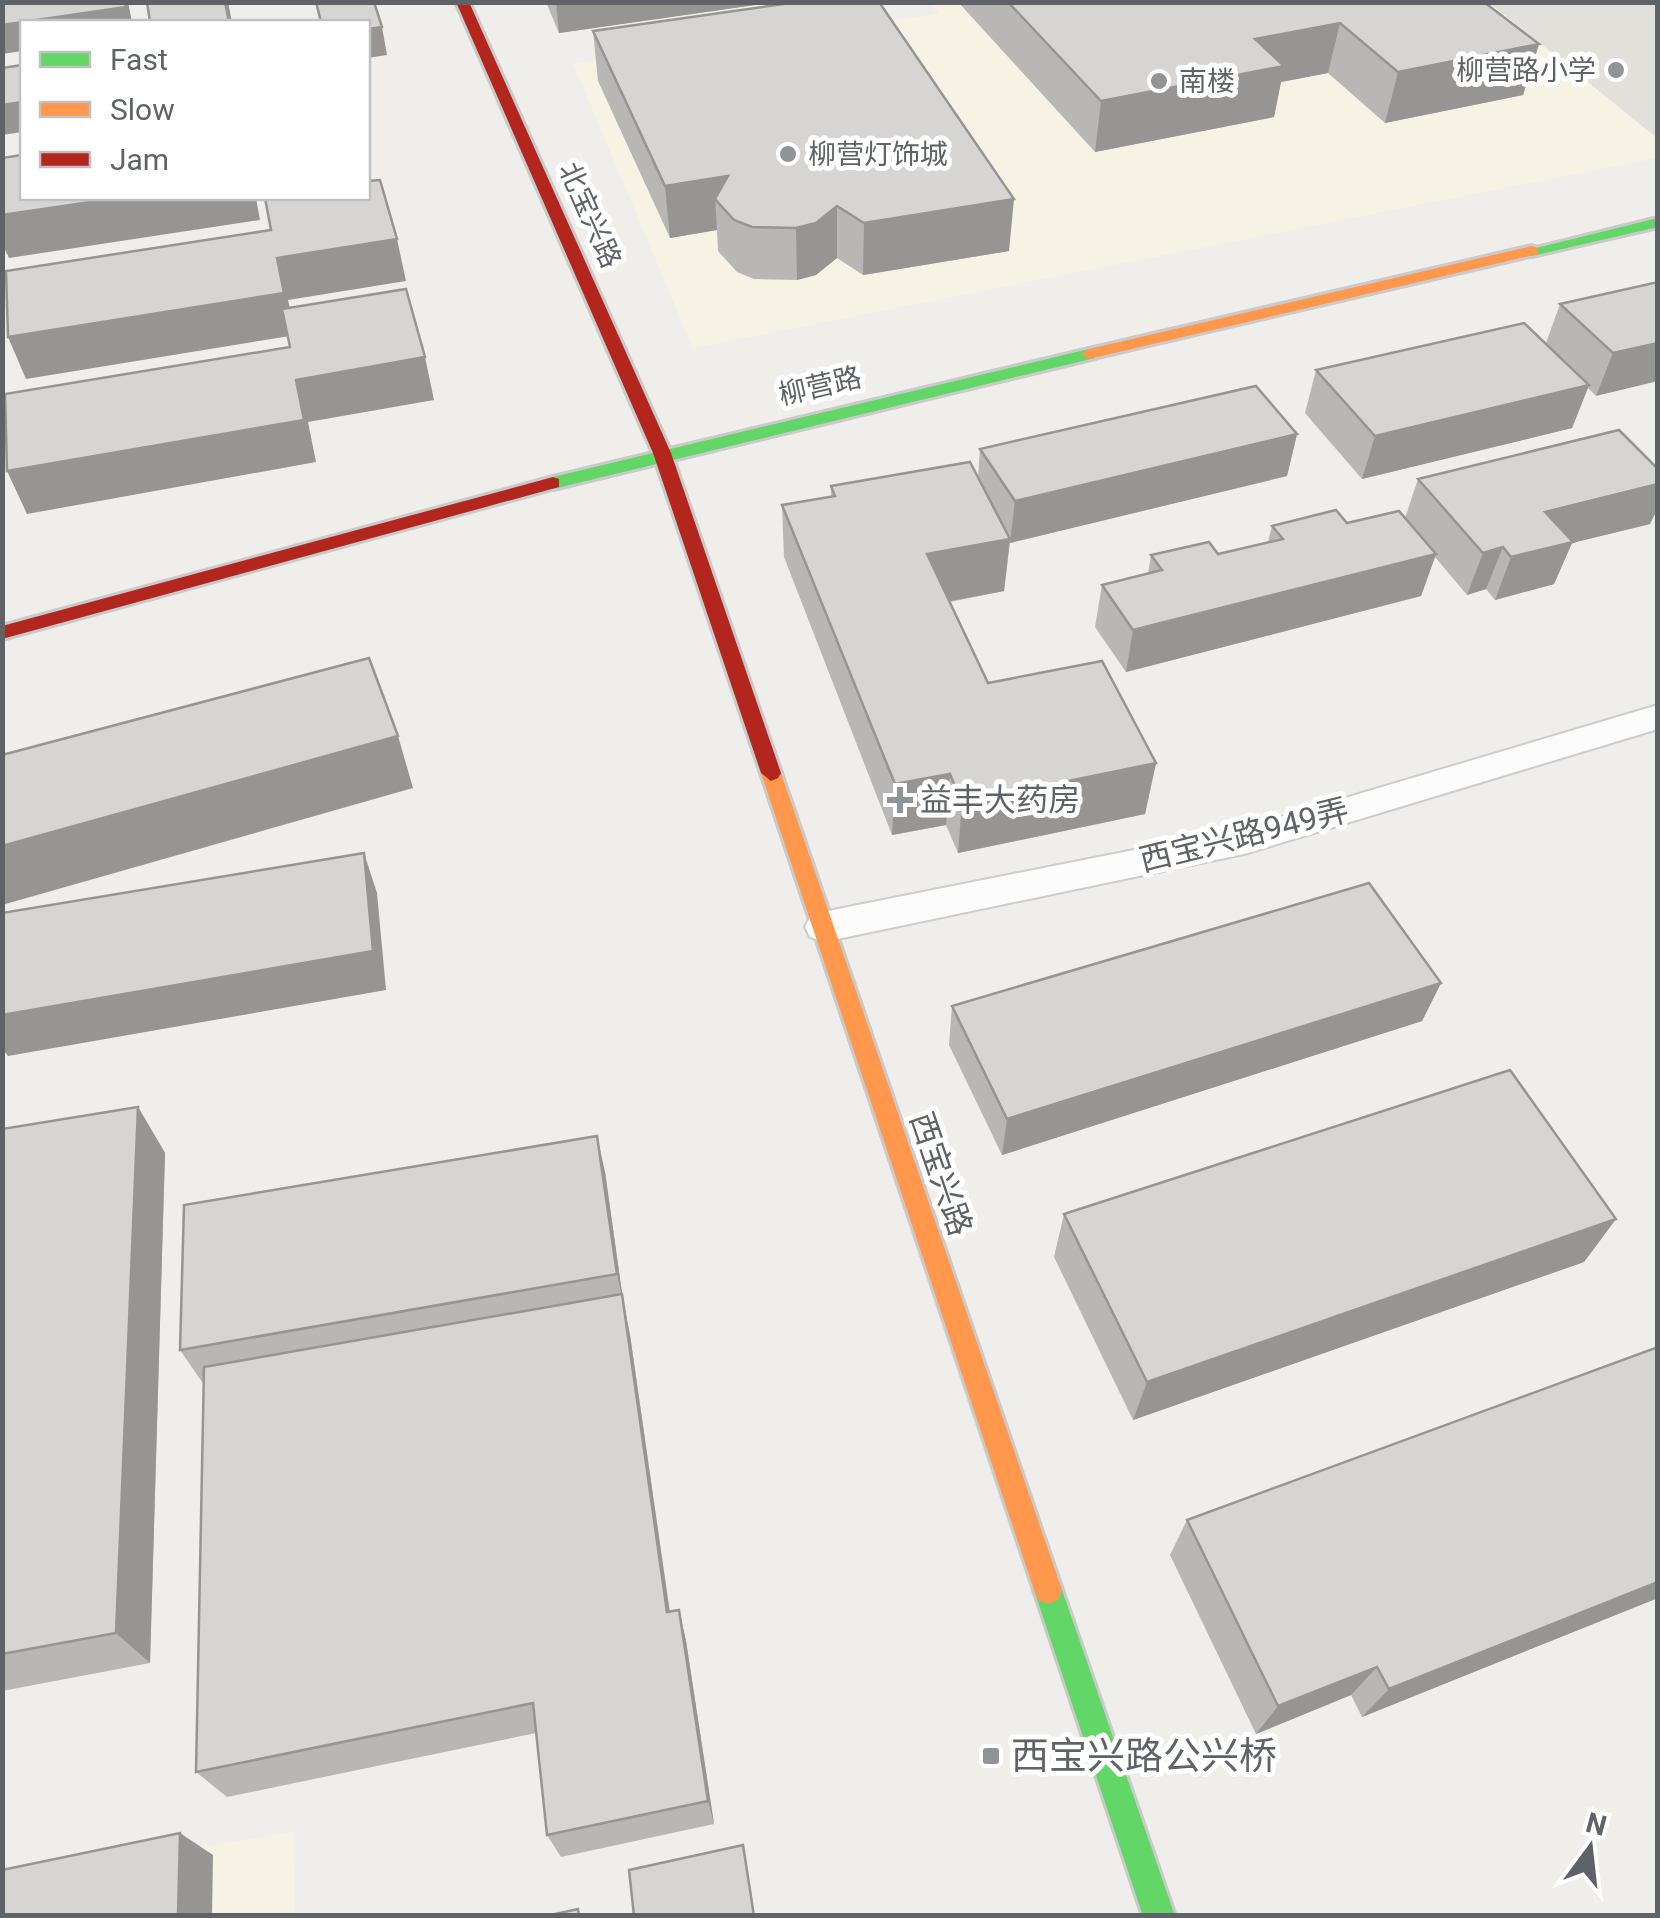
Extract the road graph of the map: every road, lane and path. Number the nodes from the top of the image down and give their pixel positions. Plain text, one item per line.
1 (462, 2) edge
2 (1658, 222) edge
3 (662, 453) junction
4 (2, 634) edge
5 (1658, 717) edge
6 (823, 928) junction
7 (1159, 1916) edge

1 - 3 street, 北宝兴路
2 - 3 street, 柳营路
3 - 4 street, 柳营路
3 - 6 street, 西宝兴路
5 - 6 lane, 西宝兴路949弄
6 - 7 street, 西宝兴路

